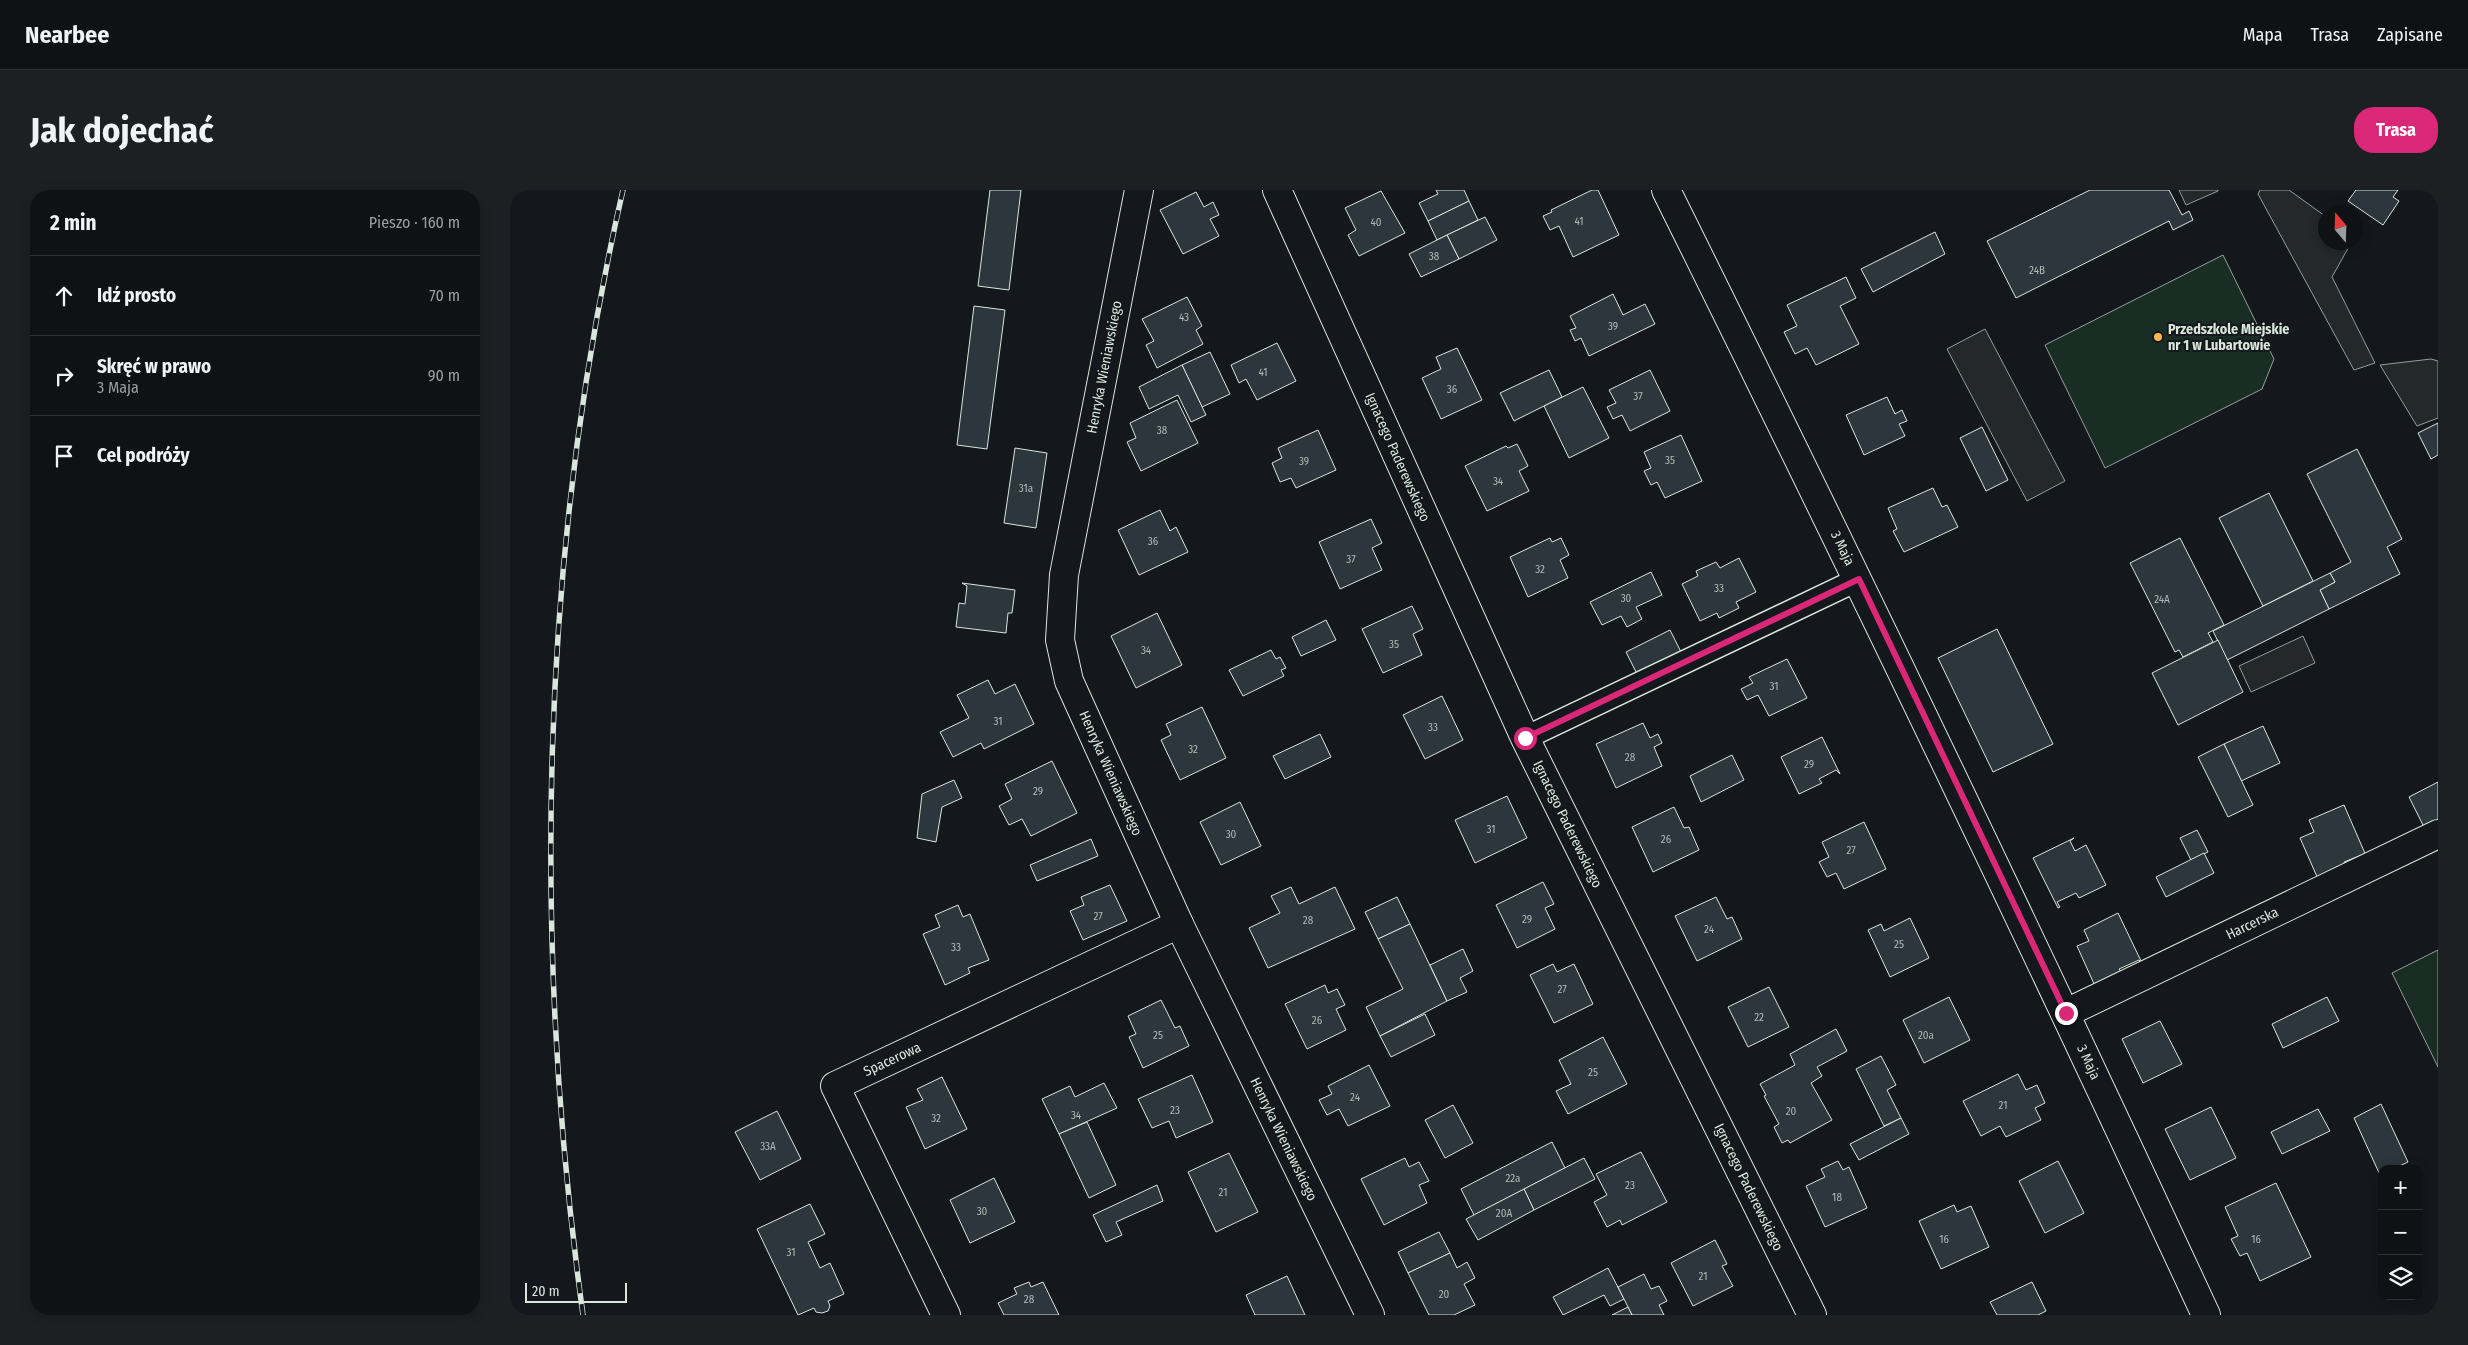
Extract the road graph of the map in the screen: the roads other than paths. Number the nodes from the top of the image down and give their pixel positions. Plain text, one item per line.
1 (1139, 190) edge
2 (1277, 190) edge
3 (1666, 190) edge
4 (1859, 579) junction
5 (1525, 738) junction
6 (2438, 834) edge
7 (1180, 924) junction
8 (2066, 1013) junction
9 (946, 1315) edge
10 (1370, 1315) edge
11 (1812, 1315) edge
12 (2206, 1315) edge

1 - 7 street, Henryka Wieniawskiego
2 - 5 street, Ignacego Paderewskiego
3 - 4 street, 3 Maja
4 - 5 street
4 - 8 street, 3 Maja
5 - 11 street, Ignacego Paderewskiego
6 - 8 street, Harcerska
7 - 9 street, Spacerowa
7 - 10 street, Henryka Wieniawskiego
8 - 12 street, 3 Maja

